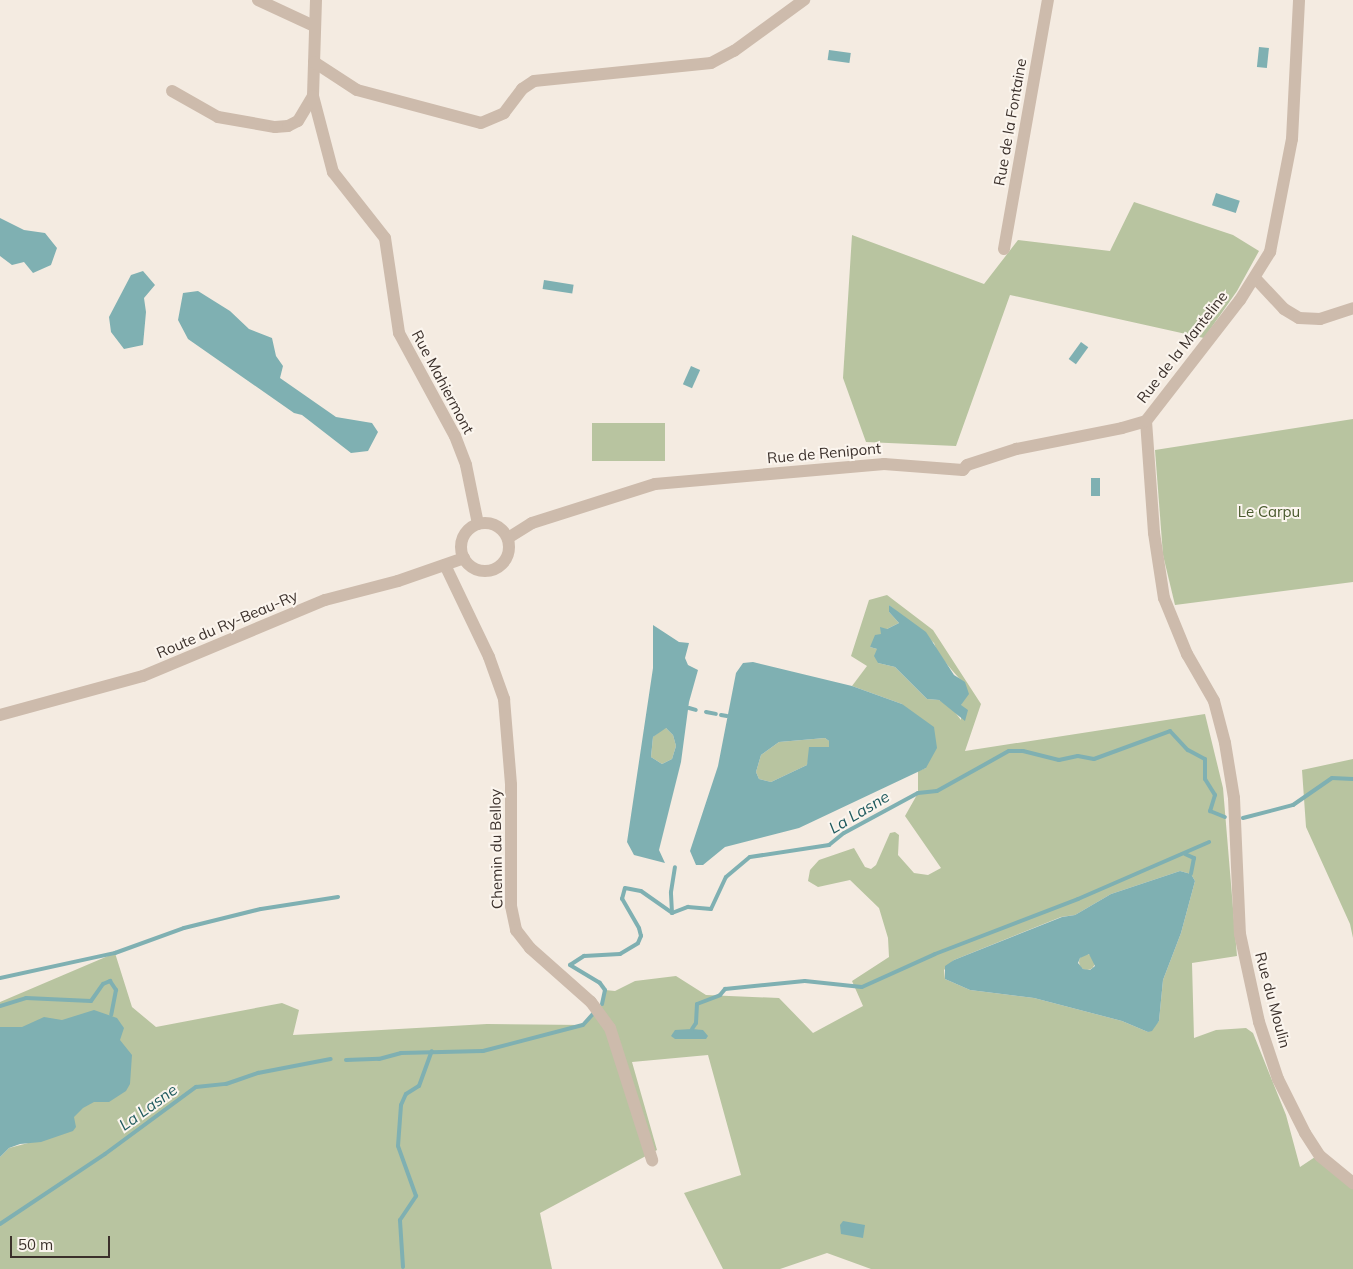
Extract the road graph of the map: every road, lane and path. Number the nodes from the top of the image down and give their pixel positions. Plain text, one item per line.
1 (258, 0) edge
2 (316, 0) edge
3 (804, 0) edge
4 (1048, 0) edge
5 (1299, 0) edge
6 (314, 26) junction
7 (314, 62) junction
8 (172, 91) dead end
9 (314, 96) junction
10 (1004, 249) dead end
11 (1255, 278) junction
12 (1353, 308) edge
13 (1146, 421) junction
14 (478, 524) junction
15 (508, 538) junction
16 (464, 558) junction
17 (445, 565) junction
18 (0, 715) edge
19 (1234, 798) joint
20 (652, 1160) dead end
21 (1353, 1183) edge

1 - 6 street
2 - 6 street, Rue Mahiermont
3 - 7 street
4 - 10 street, Rue de la Fontaine
5 - 11 street, Rue de la Manteline
6 - 7 street, Rue Mahiermont
7 - 9 street, Rue Mahiermont
8 - 9 street
9 - 14 street, Rue Mahiermont
11 - 12 street
11 - 13 street, Rue de la Manteline
13 - 15 street, Rue de Renipont
13 - 19 street, Rue de la Manteline
14 - 15 street
14 - 16 street
15 - 16 street
16 - 17 street, Route du Ry-Beau-Ry
17 - 18 street, Route du Ry-Beau-Ry
17 - 20 street, Chemin du Belloy
19 - 21 street, Rue du Moulin

